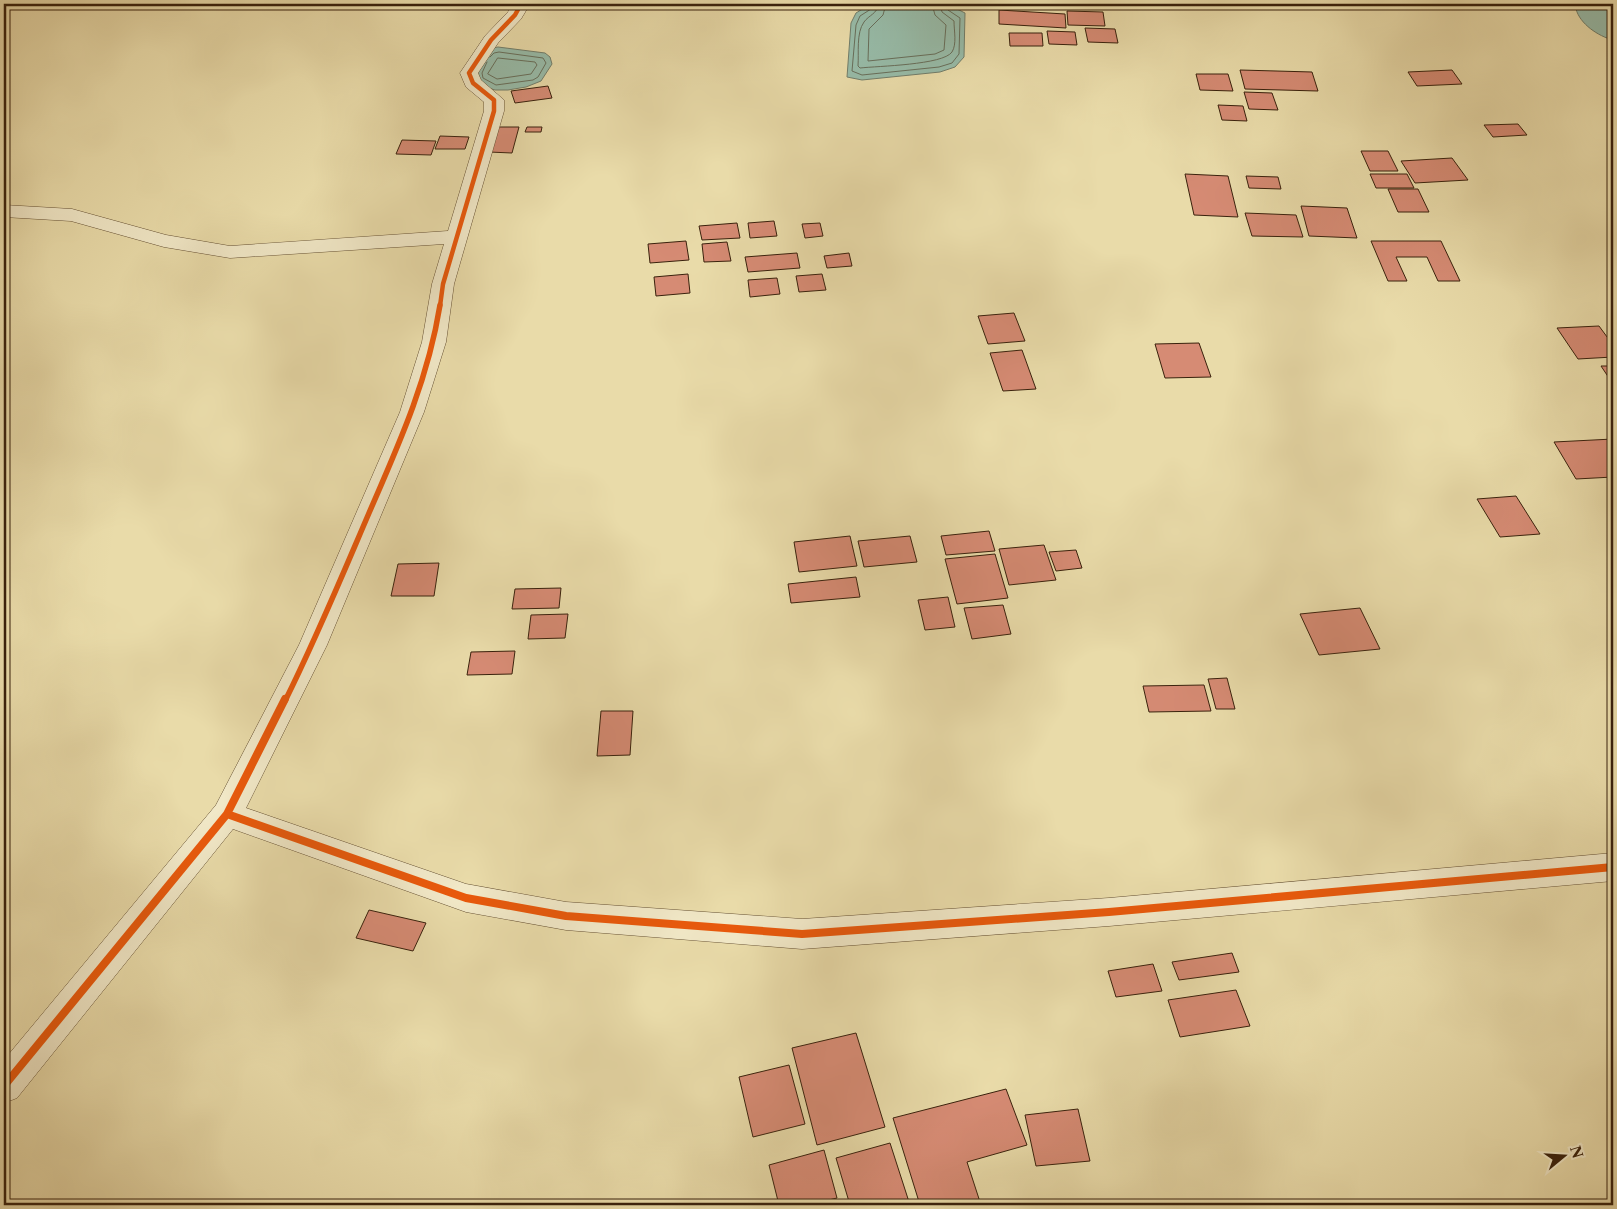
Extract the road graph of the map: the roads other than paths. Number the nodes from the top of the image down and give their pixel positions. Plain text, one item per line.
1 (521, 4) edge
2 (4, 211) edge
3 (456, 238) junction
4 (227, 814) junction
5 (1613, 867) edge
6 (4, 1086) edge

1 - 3 street
2 - 3 street
3 - 4 street
4 - 5 street
4 - 6 street

